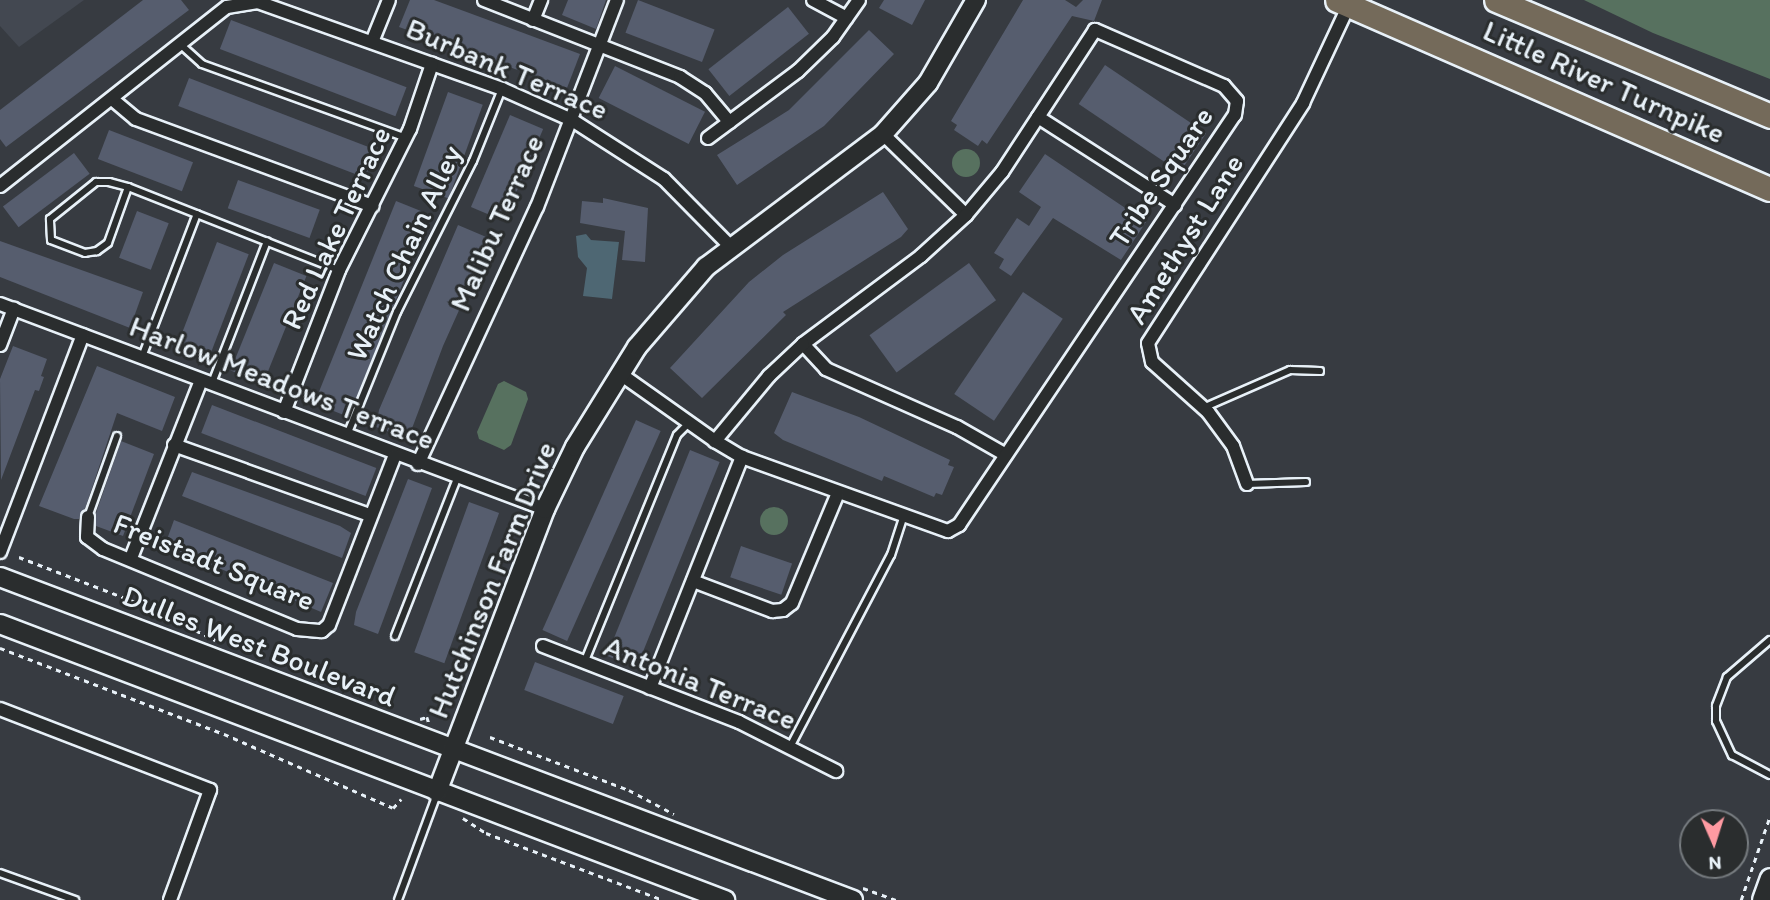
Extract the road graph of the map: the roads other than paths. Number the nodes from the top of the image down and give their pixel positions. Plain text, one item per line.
1 (389, 0) edge
2 (484, 0) edge
3 (541, 0) edge
4 (618, 0) edge
5 (813, 0) edge
6 (859, 0) edge
7 (976, 0) edge
8 (1496, 0) edge
9 (1343, 3) edge
10 (847, 19) junction
11 (533, 20) junction
12 (372, 42) junction
13 (181, 45) junction
14 (599, 46) junction
15 (432, 64) junction
16 (502, 89) junction
17 (112, 99) junction
18 (1770, 116) edge
19 (1038, 117) junction
20 (572, 120) junction
21 (729, 122) junction
22 (883, 134) junction
23 (406, 138) junction
24 (708, 138) dead end
25 (0, 186) edge
26 (128, 187) junction
27 (1770, 189) edge
28 (1175, 205) junction
29 (372, 206) junction
30 (197, 214) junction
31 (966, 215) junction
32 (267, 242) junction
33 (730, 246) junction
34 (339, 270) junction
35 (0, 304) edge
36 (14, 309) junction
37 (83, 335) junction
38 (803, 344) junction
39 (0, 345) edge
40 (142, 357) junction
41 (1320, 371) dead end
42 (619, 373) junction
43 (206, 382) junction
44 (1203, 408) junction
45 (284, 412) junction
46 (689, 423) junction
47 (117, 436) dead end
48 (346, 436) junction
49 (715, 441) junction
50 (174, 445) junction
51 (395, 455) junction
52 (1006, 455) junction
53 (742, 457) junction
54 (418, 464) junction
55 (457, 479) junction
56 (1306, 482) dead end
57 (1247, 484) joint
58 (838, 493) junction
59 (545, 509) junction
60 (370, 515) junction
61 (88, 517) joint
62 (903, 517) junction
63 (0, 552) edge
64 (131, 558) junction
65 (0, 577) edge
66 (693, 581) junction
67 (0, 624) edge
68 (395, 636) dead end
69 (1770, 640) edge
70 (542, 646) dead end
71 (584, 663) junction
72 (650, 688) junction
73 (0, 709) edge
74 (790, 747) junction
75 (453, 750) junction
76 (836, 771) dead end
77 (1770, 775) edge
78 (437, 792) junction
79 (0, 873) edge
80 (1770, 878) edge
81 (856, 893) edge
82 (75, 900) edge
83 (170, 900) edge
84 (398, 900) edge
85 (724, 900) edge
86 (1762, 900) edge

1 - 12 street
2 - 11 street
3 - 11 street
4 - 14 street, Malibu Terrace
5 - 10 street
6 - 10 street
7 - 22 street, Hutchinson Farm Drive
8 - 18 highway, Little River Turnpike
9 - 27 highway, Little River Turnpike
9 - 44 street, Amethyst Lane
10 - 21 street
11 - 14 street
12 - 13 street, Burbank Terrace
12 - 15 street, Burbank Terrace
13 - 17 street, Burbank Terrace
13 - 23 lane
14 - 20 street, Malibu Terrace
14 - 21 street
15 - 16 street, Burbank Terrace
15 - 23 street, Red Lake Terrace
16 - 20 street, Burbank Terrace
16 - 48 lane, Watch Chain Alley
17 - 25 street, Burbank Terrace
17 - 29 street
19 - 28 street
19 - 28 street, Tribe Square
19 - 31 street, Tribe Square
20 - 33 street, Burbank Terrace
20 - 54 street, Malibu Terrace
21 - 24 street
22 - 31 street
22 - 33 street, Hutchinson Farm Drive
23 - 29 street, Red Lake Terrace
26 - 26 lane
26 - 30 lane
28 - 52 street, Tribe Square
29 - 34 street, Red Lake Terrace
30 - 32 lane
30 - 40 lane
31 - 38 street, Tribe Square
32 - 34 lane
32 - 43 lane
33 - 42 street, Hutchinson Farm Drive
34 - 45 street, Red Lake Terrace
35 - 36 street, Harlow Meadows Terrace
36 - 37 street, Harlow Meadows Terrace
36 - 39 street
37 - 40 street, Harlow Meadows Terrace
37 - 63 street
38 - 49 street, Tribe Square
38 - 52 street
40 - 43 street, Harlow Meadows Terrace
41 - 44 lane
42 - 46 street, Tribe Square
42 - 59 street, Hutchinson Farm Drive
43 - 45 street, Harlow Meadows Terrace
43 - 50 street
44 - 57 street, Amethyst Lane
45 - 48 street, Harlow Meadows Terrace
46 - 49 street, Tribe Square
46 - 71 lane
47 - 61 lane
48 - 51 street, Harlow Meadows Terrace
49 - 53 street, Tribe Square
50 - 60 street
50 - 64 street
51 - 54 street, Harlow Meadows Terrace
51 - 60 street, Freistadt Square
52 - 62 street, Tribe Square
53 - 58 street, Tribe Square
53 - 66 street
54 - 55 street, Harlow Meadows Terrace
55 - 59 street, Harlow Meadows Terrace
55 - 68 lane
56 - 57 lane
58 - 62 street, Tribe Square
58 - 66 street
59 - 75 street, Hutchinson Farm Drive
60 - 64 street, Freistadt Square
61 - 64 street, Freistadt Square
62 - 74 lane
65 - 75 street, Dulles West Boulevard
66 - 72 street
67 - 78 street
69 - 77 lane
70 - 71 street, Antonia Terrace
71 - 72 street, Antonia Terrace
72 - 74 street, Antonia Terrace
73 - 83 street
74 - 76 street, Antonia Terrace
75 - 78 street, Hutchinson Farm Drive
75 - 81 street, Dulles West Boulevard
78 - 84 lane
78 - 85 street
79 - 82 lane
80 - 86 street

